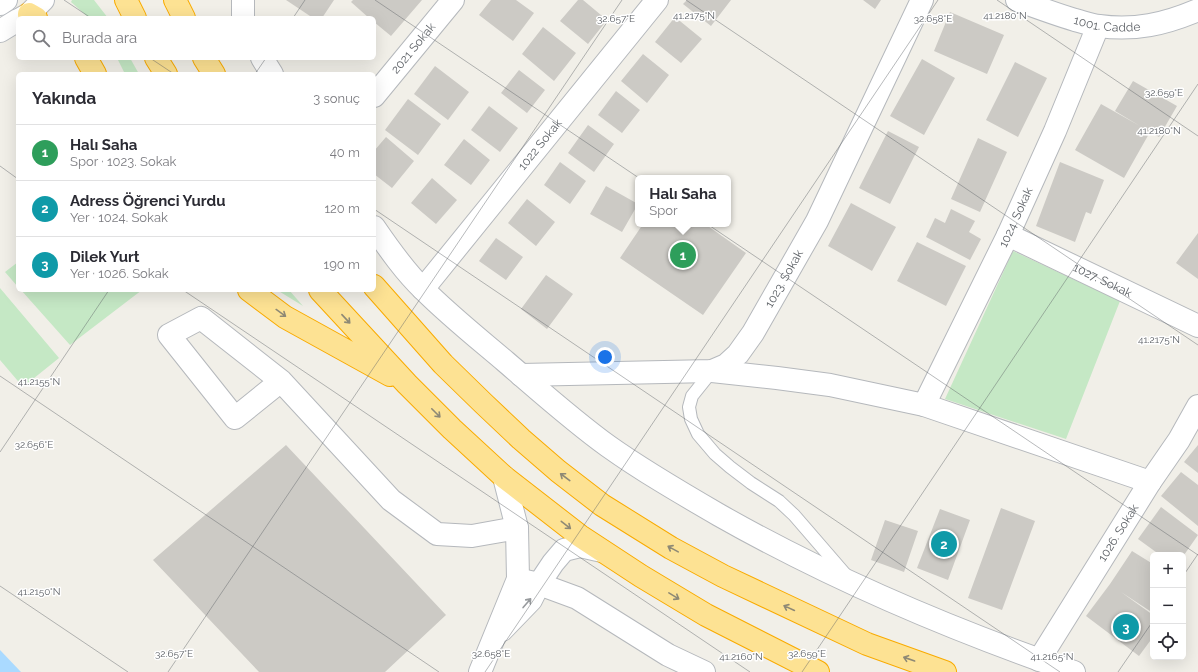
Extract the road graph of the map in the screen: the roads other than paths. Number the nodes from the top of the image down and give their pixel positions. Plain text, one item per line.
1 (6, 0) edge
2 (126, 0) edge
3 (175, 0) edge
4 (243, 0) edge
5 (454, 0) edge
6 (657, 0) edge
7 (922, 0) edge
8 (1017, 0) edge
9 (0, 4) edge
10 (1198, 10) edge
11 (134, 16) edge
12 (183, 16) edge
13 (243, 16) edge
14 (1177, 19) junction
15 (16, 20) edge
16 (1098, 26) junction
17 (1198, 27) edge
18 (0, 31) edge
19 (87, 60) edge
20 (157, 60) edge
21 (205, 60) edge
22 (263, 60) edge
23 (94, 72) edge
24 (165, 72) edge
25 (213, 72) edge
26 (271, 72) edge
27 (376, 94) edge
28 (376, 230) edge
29 (1008, 235) junction
30 (376, 288) edge
31 (423, 289) junction
32 (252, 292) edge
33 (322, 292) edge
34 (1198, 326) edge
35 (712, 371) junction
36 (521, 375) junction
37 (282, 381) junction
38 (407, 384) junction
39 (924, 405) junction
40 (1198, 406) edge
41 (504, 477) junction
42 (1150, 482) junction
43 (517, 528) junction
44 (602, 550) junction
45 (518, 579) junction
46 (852, 583) junction
47 (539, 584) junction
48 (493, 640) junction
49 (1039, 660) junction
50 (480, 672) edge
51 (704, 672) edge
52 (818, 672) edge
53 (945, 672) edge
54 (1074, 672) edge

1 - 9 street
2 - 11 highway
3 - 12 highway
4 - 13 street
5 - 27 street, 2021 Sokak
6 - 31 street, 1022 Sokak
7 - 35 street, 1023. Sokak
8 - 16 street, 1001. Cadde
10 - 14 street, 1001. Cadde
14 - 16 street, 1001. Cadde
14 - 17 street
15 - 18 street
16 - 29 street, 1024. Sokak
19 - 23 highway
20 - 24 highway
21 - 25 highway
22 - 26 street
28 - 31 street
29 - 34 street, 1027. Sokak
29 - 39 street, 1024. Sokak
53 -> 30 highway
31 - 36 street
32 -> 38 highway
33 -> 38 highway
35 - 36 street, 1023. Sokak
35 - 39 street
35 - 46 lane
36 - 46 street
37 - 37 street
37 - 43 street
38 -> 41 highway
39 - 42 street
40 - 42 street, 1026. Sokak
41 - 43 street
41 -> 44 highway
42 - 49 street, 1026. Sokak
43 - 45 street
44 - 47 street
44 -> 52 highway
45 - 47 street
45 - 48 street
46 - 49 street
48 -> 47 street
47 - 51 street
48 - 50 street
49 - 54 street

